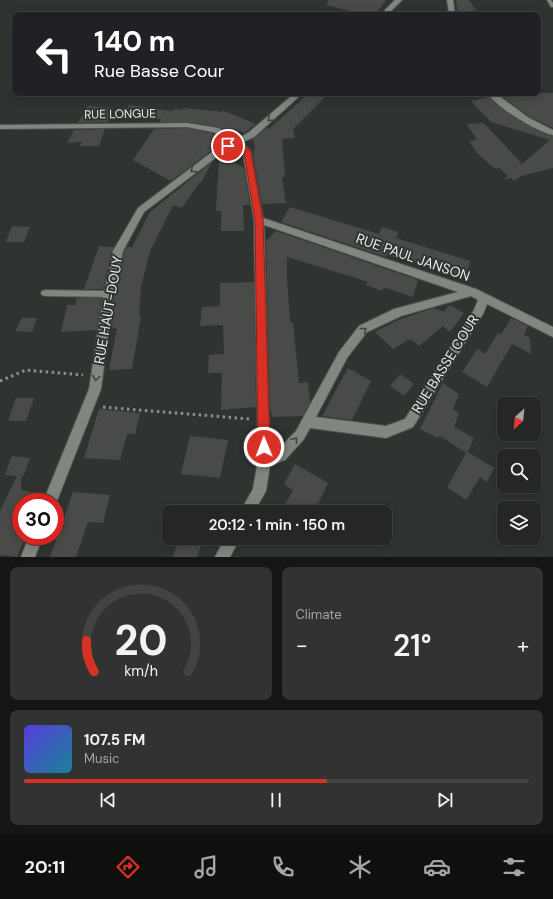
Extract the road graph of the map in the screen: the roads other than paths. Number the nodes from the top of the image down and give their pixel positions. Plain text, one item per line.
1 (399, 0) edge
2 (450, 0) edge
3 (549, 0) edge
4 (553, 6) edge
5 (386, 12) edge
6 (452, 12) edge
7 (296, 96) edge
8 (493, 96) edge
9 (0, 127) edge
10 (553, 133) edge
11 (238, 142) junction
12 (259, 220) junction
13 (472, 292) junction
14 (45, 293) dead end
15 (108, 294) junction
16 (484, 297) junction
17 (553, 332) edge
18 (307, 422) junction
19 (264, 460) junction
20 (54, 493) edge
21 (251, 505) edge
22 (33, 545) edge
23 (229, 545) edge
24 (28, 557) edge
25 (222, 557) edge

1 - 5 street
2 - 6 street
3 - 4 lane
7 -> 11 street, RUE HAUT-DOUY
8 - 10 street
9 - 11 street, RUE LONGUE
11 - 12 street
11 -> 15 street, RUE HAUT-DOUY
12 - 13 street, RUE PAUL JANSON
12 - 19 street
13 - 16 street, RUE PAUL JANSON
18 -> 13 street, RUE BASSE COUR
14 - 15 lane
15 -> 20 street, RUE HAUT-DOUY
16 - 17 street, RUE PAUL JANSON
16 - 18 street, RUE BASSE COUR
19 -> 18 street, RUE BASSE COUR
19 - 21 street
22 - 24 street
23 - 25 street

